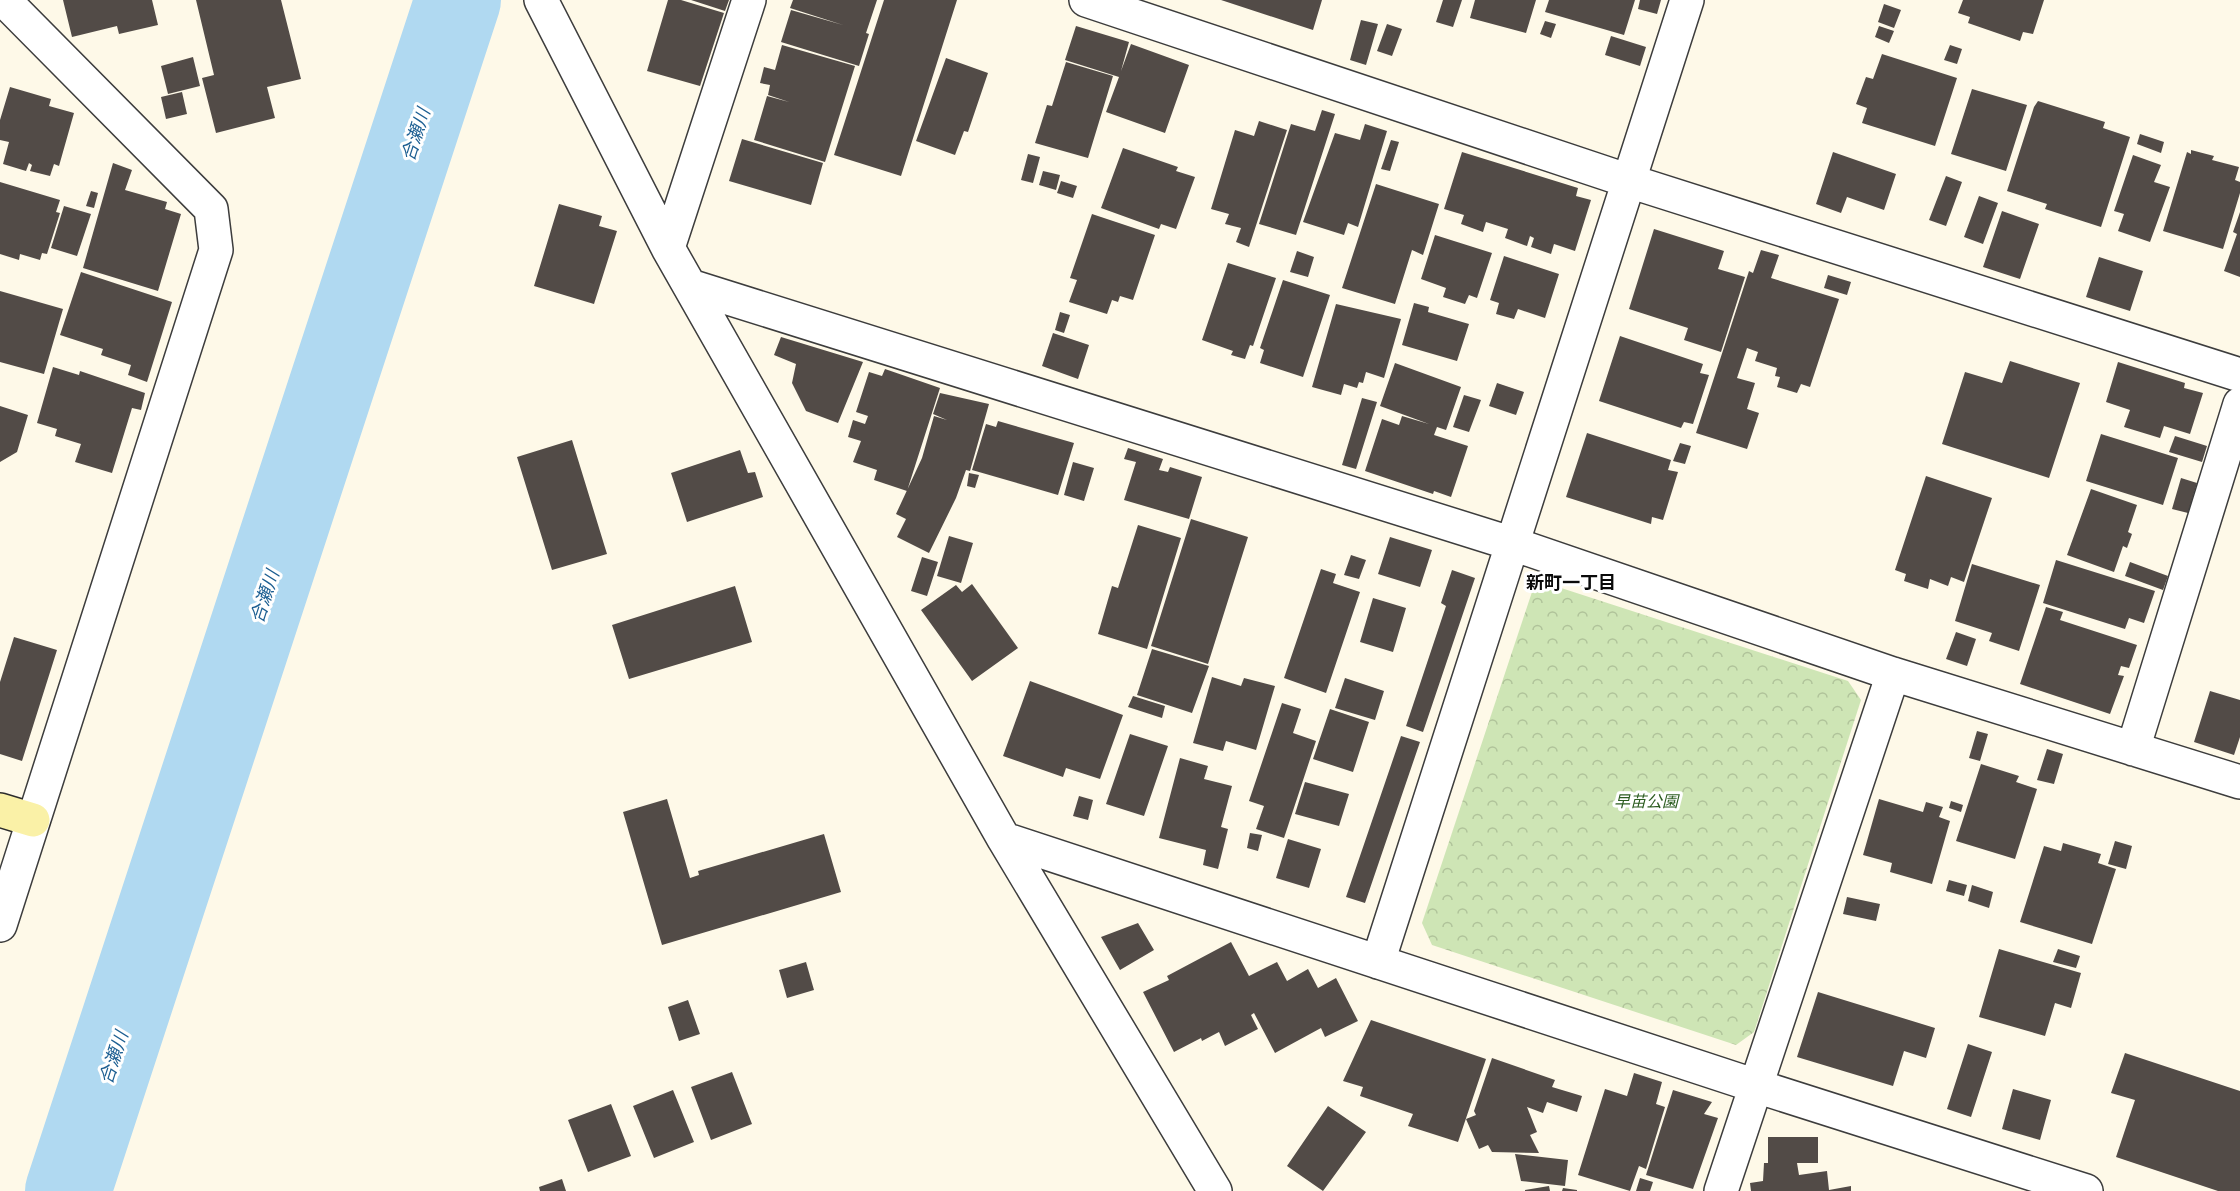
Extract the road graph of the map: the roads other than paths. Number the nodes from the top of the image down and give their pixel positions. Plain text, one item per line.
1 (4, 0) edge
2 (749, 0) edge
3 (1086, 0) edge
4 (1688, 0) edge
5 (545, 6) edge
6 (1629, 180) junction
7 (668, 248) junction
8 (690, 286) junction
9 (2240, 375) edge
10 (2240, 404) edge
11 (1513, 544) junction
12 (1893, 674) junction
13 (2133, 749) junction
14 (2240, 782) edge
15 (0, 810) edge
16 (33, 820) junction
17 (1004, 839) junction
18 (0, 925) edge
19 (1378, 962) junction
20 (1756, 1086) junction
21 (1215, 1191) edge
22 (1721, 1191) edge
23 (2086, 1191) edge

1 - 16 street
2 - 7 street
3 - 6 street
4 - 6 street
5 - 7 street
6 - 9 street
6 - 11 street
7 - 8 street
8 - 11 street
8 - 17 street
10 - 13 street
11 - 12 street
11 - 19 street
12 - 13 street
12 - 20 street
13 - 14 street
15 - 16 street
16 - 18 street
17 - 19 street
17 - 21 street
19 - 20 street
20 - 22 street
20 - 23 street

